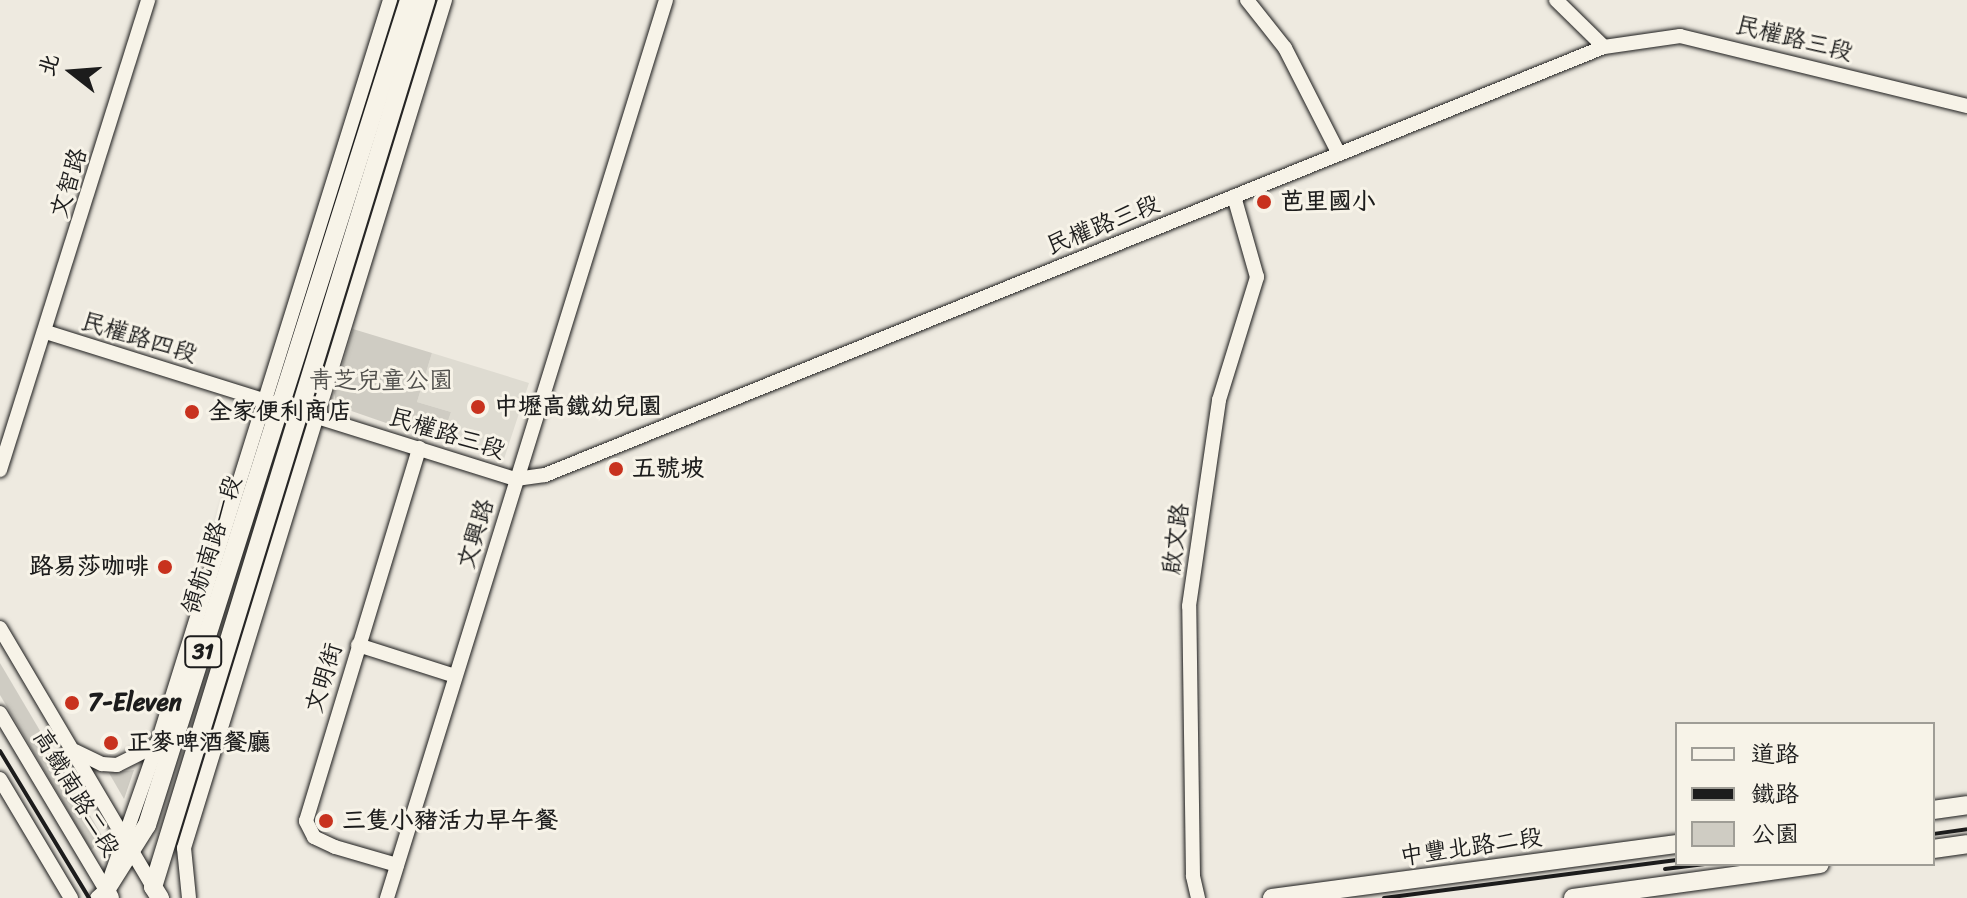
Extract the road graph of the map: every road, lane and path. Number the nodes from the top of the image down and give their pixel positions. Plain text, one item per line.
1 (148, 0) edge
2 (390, 0) edge
3 (409, 0) edge
4 (426, 0) edge
5 (445, 0) edge
6 (666, 0) edge
7 (1247, 0) edge
8 (1556, 0) edge
9 (1604, 47) junction
10 (1967, 106) edge
11 (1339, 154) junction
12 (1234, 196) junction
13 (46, 332) junction
14 (291, 408) junction
15 (419, 448) junction
16 (0, 470) edge
17 (516, 479) junction
18 (0, 628) edge
19 (358, 645) junction
20 (455, 676) junction
21 (0, 713) edge
22 (157, 745) junction
23 (70, 746) junction
24 (210, 761) junction
25 (0, 779) edge
26 (1967, 805) edge
27 (1935, 810) edge
28 (173, 823) junction
29 (128, 844) junction
30 (1675, 844) edge
31 (1967, 844) edge
32 (1935, 849) edge
33 (397, 865) junction
34 (1805, 866) edge
35 (156, 892) edge
36 (104, 895) edge
37 (71, 898) edge
38 (189, 898) edge
39 (387, 898) edge
40 (1198, 898) edge
41 (1272, 898) edge
42 (1573, 898) edge

1 - 13 street, 文智路
2 - 14 street, 領航南路一段 / 31
3 - 14 main road, 領航南路一段 / 31
4 - 14 main road, 領航南路一段 / 31
5 - 14 street, 領航南路一段 / 31
6 - 17 street, 文興路
7 - 11 street
8 - 9 street
9 - 10 street, 民權路三段
9 - 11 street, 民權路三段
11 - 12 street, 民權路三段
12 - 17 street, 民權路三段
12 - 40 street, 啟文路
13 - 14 street, 民權路四段
13 - 16 street, 民權路四段
14 - 15 street, 民權路三段
14 - 22 street, 領航南路一段 / 31
14 - 24 street, 領航南路一段 / 31
14 - 28 main road, 領航南路一段 / 31
14 - 29 main road, 領航南路一段 / 31
15 - 17 street, 民權路三段
15 - 19 street, 文明街
17 - 20 street, 文興路
18 - 23 street, 高鐵南路二段
19 - 20 street
19 - 33 street, 文明街
20 - 33 street, 文興路
21 - 36 street, 高鐵南路二段
22 - 23 street
22 - 29 street, 領航南路一段 / 31
23 - 29 street, 高鐵南路二段
24 - 28 street, 31
24 - 38 street
25 - 37 street
26 - 27 main road
28 - 35 main road, 31
29 - 35 street, 高鐵南路二段
29 - 36 main road, 領航南路一段 / 31
30 - 41 main road, 中豐北路二段
31 - 32 main road
33 - 39 street, 文興路
34 - 42 main road

